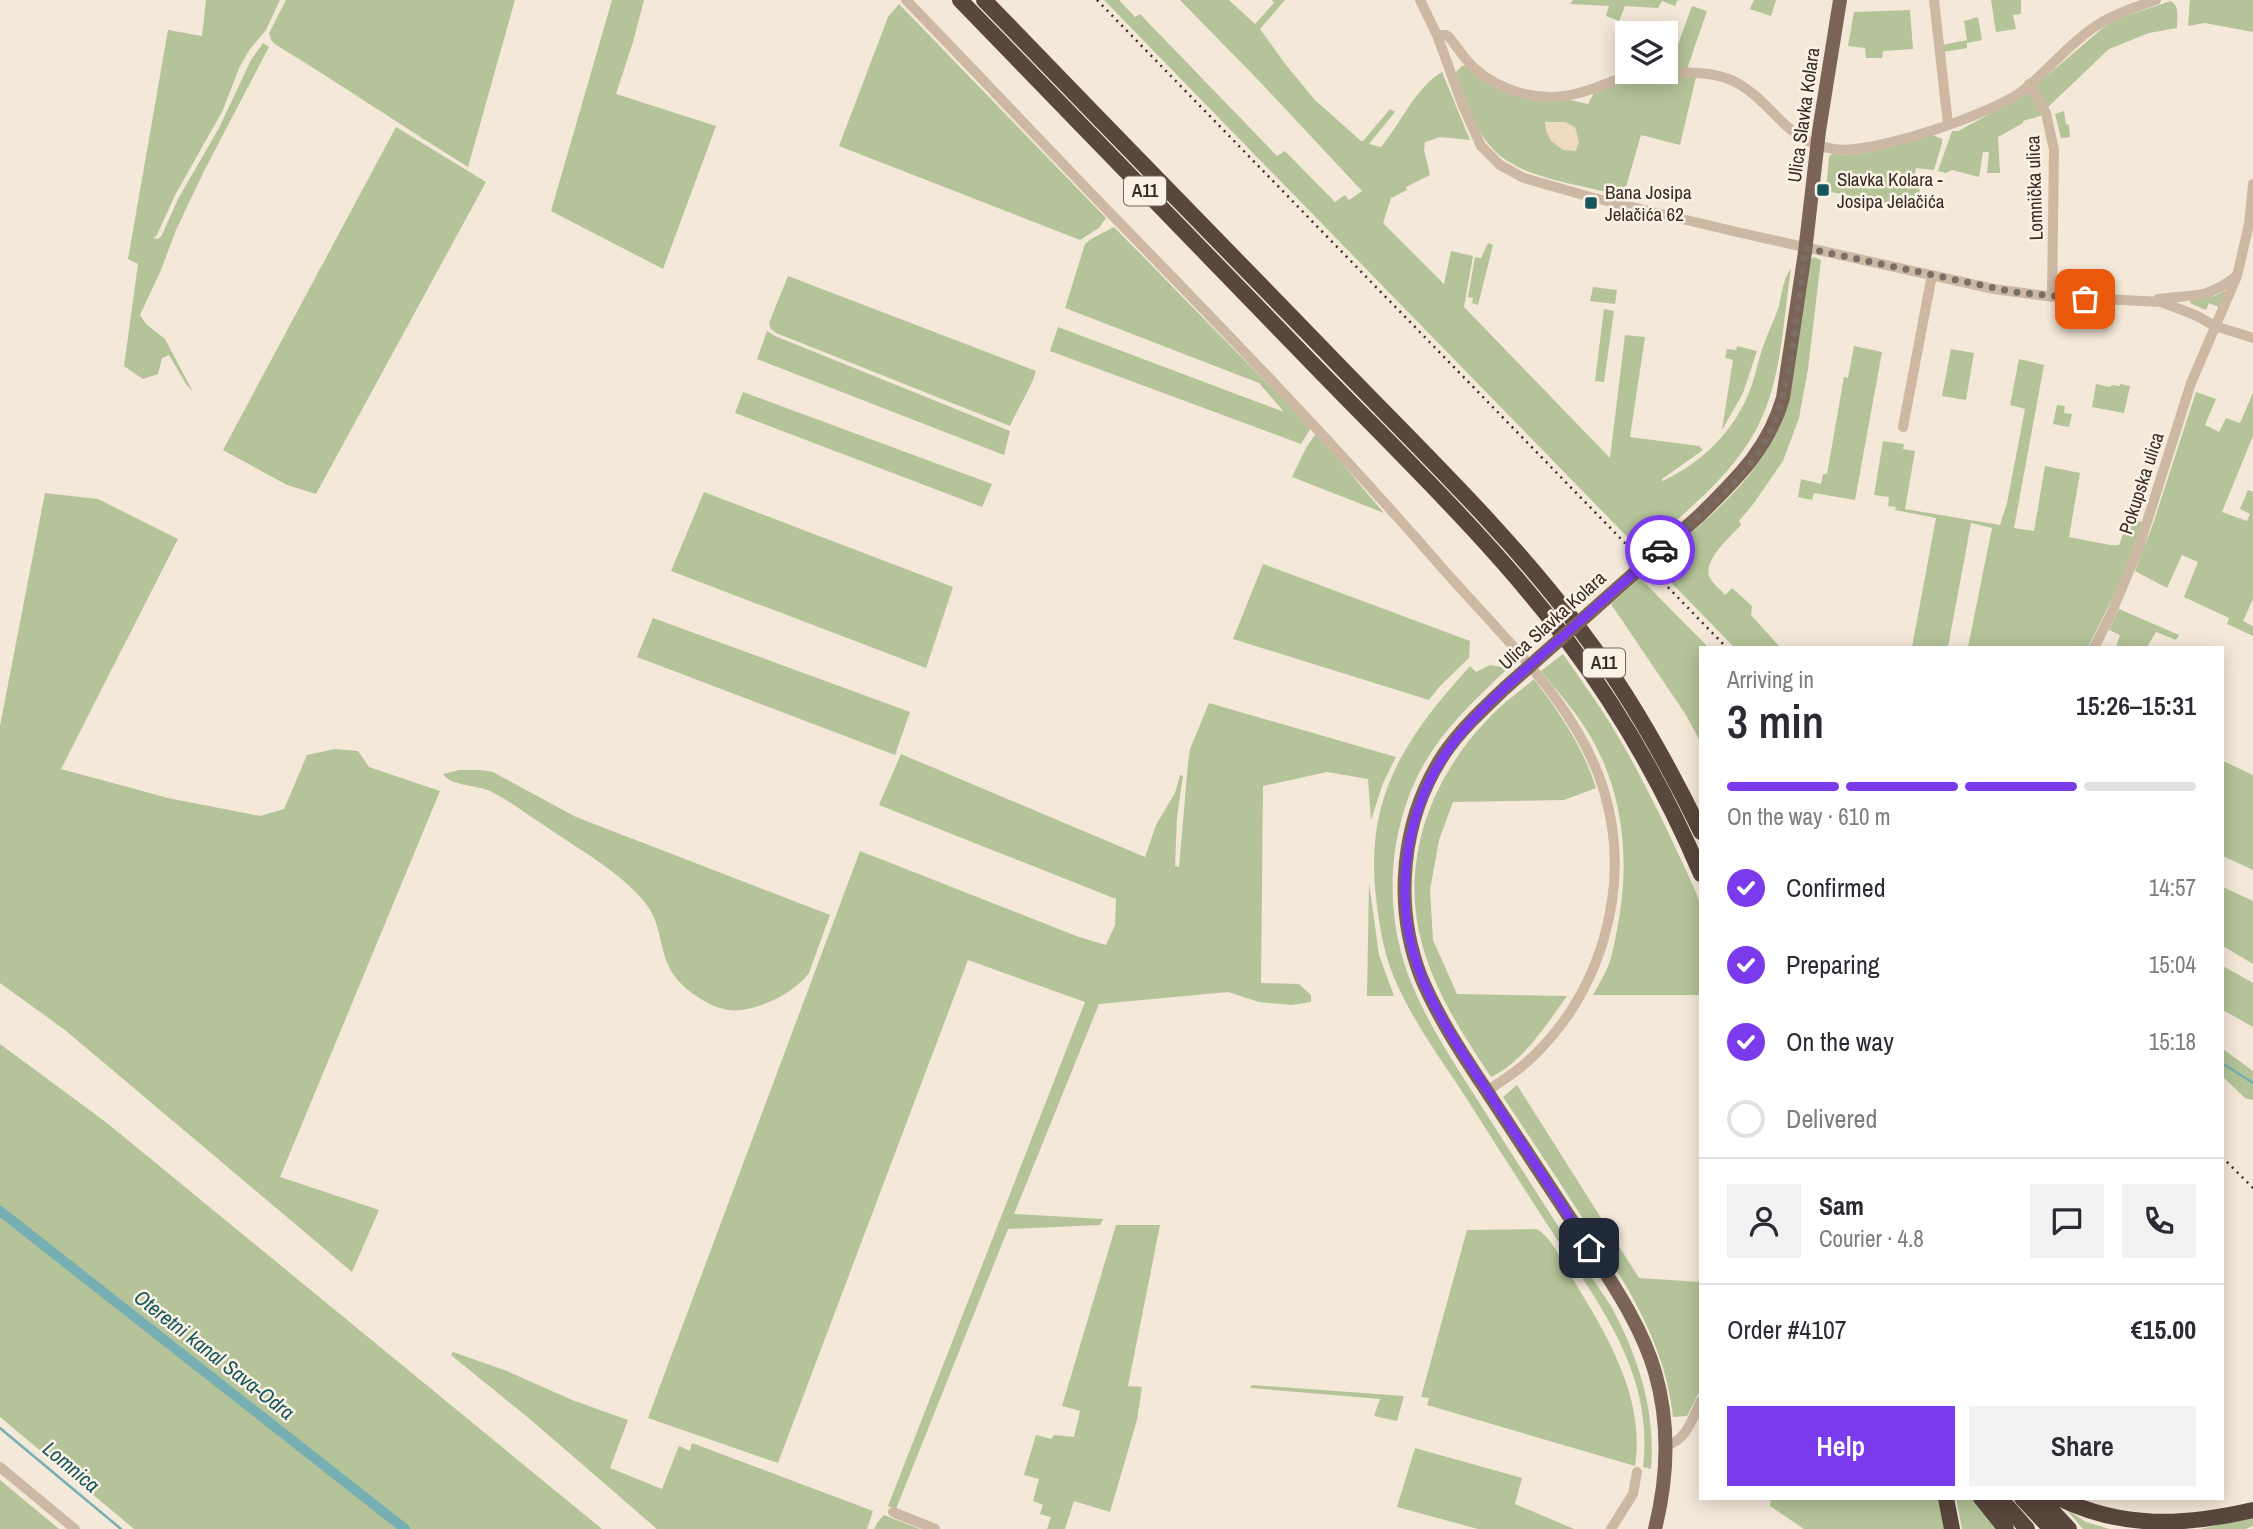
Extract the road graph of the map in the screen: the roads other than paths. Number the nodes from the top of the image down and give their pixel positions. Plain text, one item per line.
1 (906, 0) edge
2 (960, 0) edge
3 (984, 0) edge
4 (1420, 0) edge
5 (1840, 0) edge
6 (1934, 0) edge
7 (2156, 0) edge
8 (1437, 35) junction
9 (1678, 73) edge
10 (1615, 79) edge
11 (2029, 84) junction
12 (1948, 124) junction
13 (1817, 146) junction
14 (2253, 184) edge
15 (1805, 248) junction
16 (1933, 275) junction
17 (2237, 276) junction
18 (2052, 297) junction
19 (2148, 301) junction
20 (2215, 326) junction
21 (2253, 338) edge
22 (1903, 427) dead end
23 (2095, 646) edge
24 (1699, 828) edge
25 (1699, 870) edge
26 (1487, 1091) junction
27 (1699, 1405) edge
28 (1666, 1445) junction
29 (0, 1467) edge
30 (1637, 1472) dead end
31 (1946, 1500) edge
32 (1983, 1500) edge
33 (2002, 1500) edge
34 (2024, 1500) edge
35 (2042, 1500) edge
36 (2062, 1500) edge
37 (2253, 1510) edge
38 (892, 1512) dead end
39 (75, 1529) edge
40 (935, 1529) edge
41 (1611, 1529) edge
42 (1655, 1529) edge
43 (1952, 1529) edge
44 (2006, 1529) edge
45 (2027, 1529) edge
46 (2051, 1529) edge
47 (2069, 1529) edge

1 - 26 street
2 - 25 highway, A11
3 - 24 highway, A11
4 - 8 street
5 - 13 main road, Ulica Slavka Kolara
6 - 12 street
7 - 11 street
8 - 10 street
8 - 15 street
9 - 13 street
11 - 12 street
11 - 18 street, Lomnička ulica
12 - 13 street
13 - 15 main road, Ulica Slavka Kolara
14 - 17 street, Pokupska ulica
15 - 16 street
15 - 26 main road, Ulica Slavka Kolara, bridge
16 - 18 street
16 - 22 street
17 - 19 street
17 - 20 street, Pokupska ulica
18 - 19 street
19 - 20 street
20 - 21 street
20 - 23 street, Pokupska ulica
26 - 28 main road, Ulica Slavka Kolara
27 - 28 street
28 - 42 main road, Ulica Slavka Kolara
29 - 39 street
30 - 41 street
31 - 43 highway
32 - 44 highway
33 - 45 highway
34 - 46 highway
35 - 47 highway
36 - 37 highway
38 - 40 street

